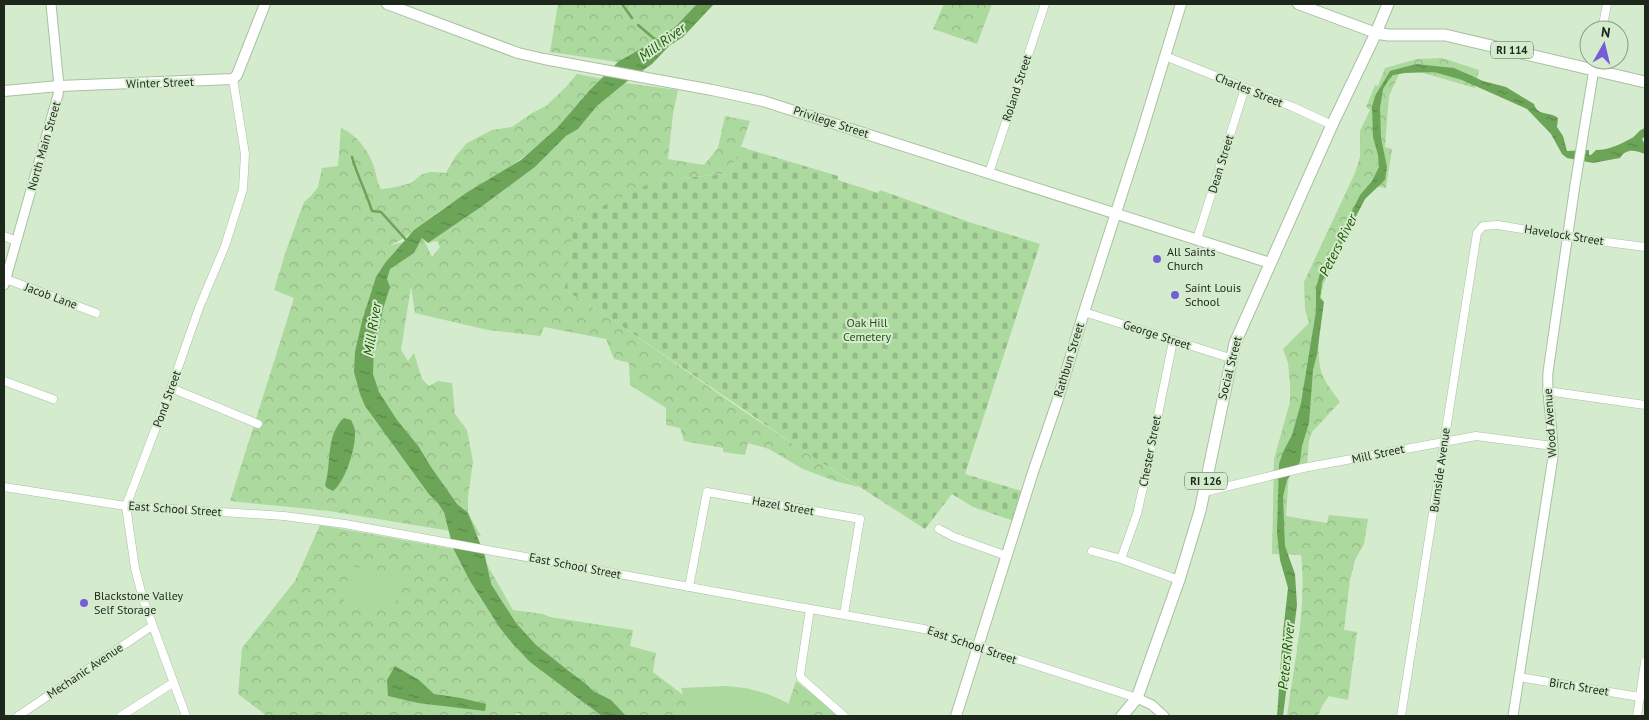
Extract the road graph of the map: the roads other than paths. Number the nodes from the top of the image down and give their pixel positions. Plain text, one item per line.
1 (52, 4) edge
2 (265, 4) edge
3 (387, 4) edge
4 (1045, 4) edge
5 (1182, 4) edge
6 (1298, 4) edge
7 (1388, 4) edge
8 (1607, 4) edge
9 (1604, 20) edge
10 (1376, 33) junction
11 (1165, 56) junction
12 (1579, 62) edge
13 (1594, 70) edge
14 (1610, 70) edge
15 (233, 79) junction
16 (1645, 82) edge
17 (59, 86) junction
18 (1244, 88) junction
19 (4, 91) edge
20 (1332, 125) junction
21 (989, 173) junction
22 (1115, 212) junction
23 (1483, 226) joint
24 (4, 236) edge
25 (1568, 237) junction
26 (1197, 239) junction
27 (16, 241) junction
28 (1645, 247) edge
29 (1270, 263) junction
30 (5, 282) edge
31 (1084, 312) junction
32 (96, 313) dead end
33 (1173, 341) junction
34 (1230, 358) junction
35 (4, 382) edge
36 (171, 388) junction
37 (1547, 391) junction
38 (53, 399) dead end
39 (1645, 406) edge
40 (258, 424) dead end
41 (1444, 442) junction
42 (1553, 446) junction
43 (4, 487) edge
44 (1204, 492) junction
45 (126, 506) junction
46 (939, 529) dead end
47 (1092, 551) dead end
48 (1007, 556) junction
49 (1121, 559) junction
50 (1179, 580) junction
51 (689, 587) junction
52 (810, 609) junction
53 (844, 614) junction
54 (152, 626) junction
55 (977, 647) junction
56 (1645, 662) edge
57 (1519, 677) junction
58 (173, 683) junction
59 (1640, 696) junction
60 (1137, 698) junction
61 (18, 716) edge
62 (121, 716) edge
63 (186, 716) edge
64 (844, 716) edge
65 (956, 716) edge
66 (1122, 716) edge
67 (1130, 716) edge
68 (1164, 716) edge
69 (1402, 716) edge
70 (1513, 716) edge
71 (1636, 716) edge

1 - 17 street, North Main Street
2 - 15 main road
3 - 21 main road, Privilege Street
4 - 21 street, Roland Street
5 - 11 main road, Rathbun Street
6 - 10 main road, RI 114
7 - 10 main road, Social Street
8 - 9 street
10 - 12 main road, RI 114
10 - 20 main road, Social Street
11 - 18 street, Charles Street
11 - 22 main road, Rathbun Street
13 - 25 street, Wood Avenue
14 - 16 main road, RI 114
15 - 17 main road, Winter Street
15 - 36 street, Pond Street
17 - 19 main road, Winter Street
17 - 27 street, North Main Street
18 - 20 street, Charles Street
18 - 26 street, Dean Street
20 - 29 main road, Social Street
21 - 22 main road, Privilege Street
22 - 26 main road, Privilege Street
22 - 31 main road, Rathbun Street
23 - 25 street, Havelock Street
23 - 41 street, Burnside Avenue
24 - 27 street
25 - 28 street, Havelock Street
25 - 37 street, Wood Avenue
26 - 29 main road, Privilege Street
27 - 30 street, North Main Street
29 - 34 main road, Social Street / RI 126
30 - 32 street, Jacob Lane
31 - 33 street, George Street
31 - 48 main road, Rathbun Street
33 - 34 street, George Street
33 - 49 street, Chester Street
34 - 44 main road, Social Street / RI 126
35 - 38 street
36 - 40 street
36 - 45 street, Pond Street
37 - 39 street
37 - 42 street, Wood Avenue
41 - 42 street, Mill Street
41 - 44 street, Mill Street
41 - 69 street, Burnside Avenue
42 - 57 street, Wood Avenue
43 - 45 street, East School Street
44 - 50 main road, Social Street / RI 126
45 - 51 street, East School Street
45 - 54 street, Pond Street
46 - 48 street
47 - 49 street
48 - 55 main road, Rathbun Street
49 - 50 street
50 - 60 main road, Social Street / RI 126
51 - 52 street, East School Street
51 - 53 street, Hazel Street
52 - 53 street, East School Street
52 - 64 street
53 - 55 street, East School Street
54 - 58 street, Pond Street
54 - 61 street, Mechanic Avenue
55 - 60 street, East School Street
55 - 65 main road, Rathbun Street
56 - 59 street
57 - 59 street, Birch Street
57 - 70 street, Wood Avenue
58 - 62 street
58 - 63 street, Pond Street
59 - 71 street
60 - 66 main road, Social Street / RI 126
60 - 67 main road, RI 126
60 - 68 street

